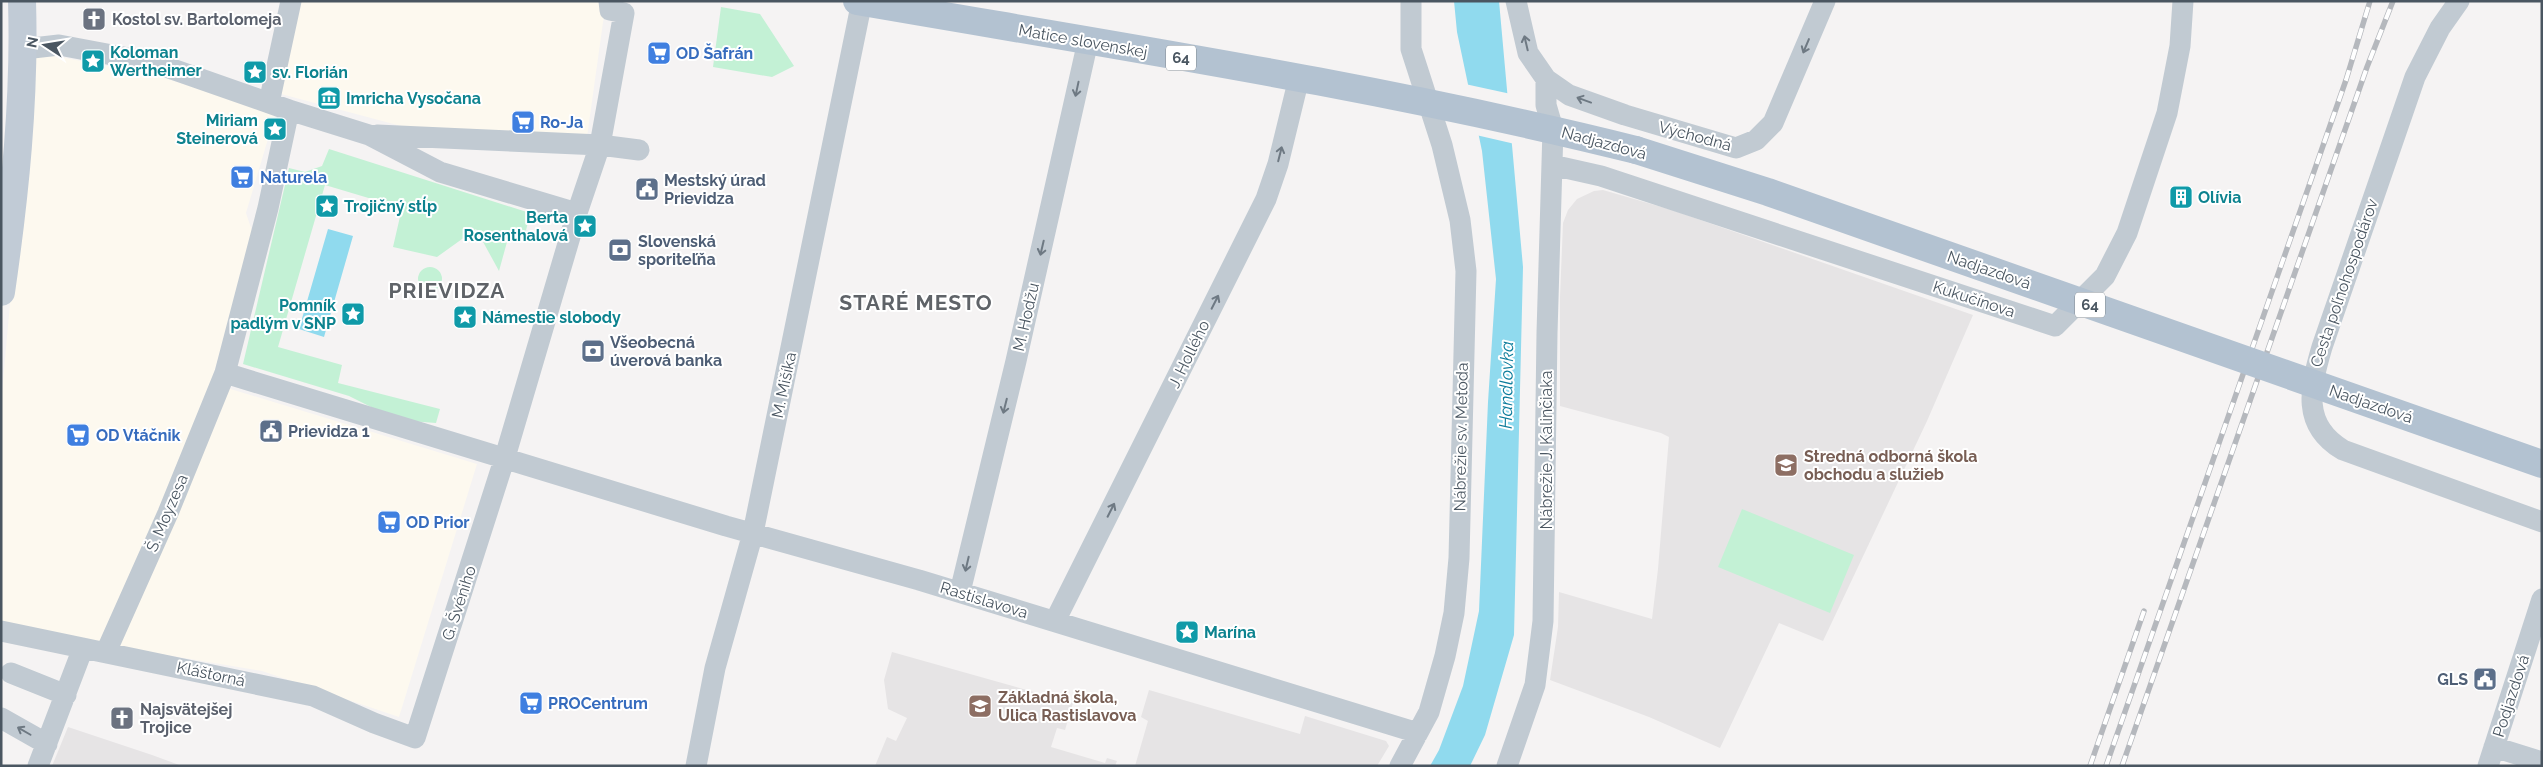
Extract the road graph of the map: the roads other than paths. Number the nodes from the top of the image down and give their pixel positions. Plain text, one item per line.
1 (22, 1) edge
2 (290, 1) edge
3 (1412, 1) edge
4 (1516, 1) edge
5 (1825, 1) edge
6 (2183, 1) edge
7 (2458, 1) edge
8 (860, 2) edge
9 (616, 7) edge
10 (1088, 42) junction
11 (24, 49) junction
12 (1299, 78) junction
13 (1546, 79) junction
14 (1427, 102) junction
15 (279, 107) junction
16 (1624, 115) junction
17 (1553, 129) junction
18 (369, 135) junction
19 (1608, 143) junction
20 (600, 145) junction
21 (640, 150) dead end
22 (1552, 165) junction
23 (577, 213) junction
24 (1, 292) edge
25 (224, 373) junction
26 (503, 463) junction
27 (2542, 464) edge
28 (2542, 522) edge
29 (753, 533) junction
30 (960, 592) junction
31 (2542, 599) edge
32 (1055, 622) junction
33 (1, 630) edge
34 (83, 648) junction
35 (106, 652) junction
36 (11, 673) dead end
37 (66, 695) junction
38 (1, 718) edge
39 (1418, 733) junction
40 (415, 738) joint
41 (47, 744) junction
42 (2491, 756) edge
43 (2542, 762) edge
44 (38, 766) edge
45 (696, 766) edge
46 (1400, 766) edge
47 (1508, 766) edge

1 - 11 street
2 - 15 street
3 - 14 street, Nábrežie sv. Metoda
13 -> 4 street
5 -> 16 street, Východná
6 - 22 street, Kukučínova
7 - 28 street, Cesta poľnohospodárov
8 - 10 main road, Matice slovenskej / 64
8 - 29 street, M. Mišíka
9 - 20 street
10 - 12 main road, Matice slovenskej / 64
10 -> 30 street, M. Hodžu
11 - 15 street
11 - 24 street
12 - 14 main road, Matice slovenskej / 64
32 -> 12 street, J. Hollého
16 -> 13 street, Východná
13 - 17 street, Nábrežie J. Kalinčiaka
14 - 17 main road, Nadjazdová / 64
14 - 39 street, Nábrežie sv. Metoda
15 - 18 street
15 - 25 street
16 - 19 street
17 - 19 main road, Nadjazdová / 64
17 - 22 street, Nábrežie J. Kalinčiaka
18 - 20 street
18 - 23 street
19 - 27 main road, Nadjazdová / 64, bridge
20 - 21 street
20 - 23 street
22 - 47 street, Nábrežie J. Kalinčiaka
23 - 26 street
25 - 26 street
25 - 35 street, Š. Moyzesa
26 - 29 street, Rastislavova
26 - 40 street, G. Švéniho
29 - 30 street, Rastislavova
29 - 45 street, M. Mišíka
30 - 32 street, Rastislavova
31 - 42 street, Podjazdová
32 - 39 street, Rastislavova
33 - 34 street, Kláštorná
34 - 35 street, Kláštorná
34 - 37 street
35 - 40 street, Kláštorná
36 - 37 street
37 - 41 street
41 -> 38 street
39 - 46 street, Nábrežie sv. Metoda
41 - 44 street
42 - 43 street

